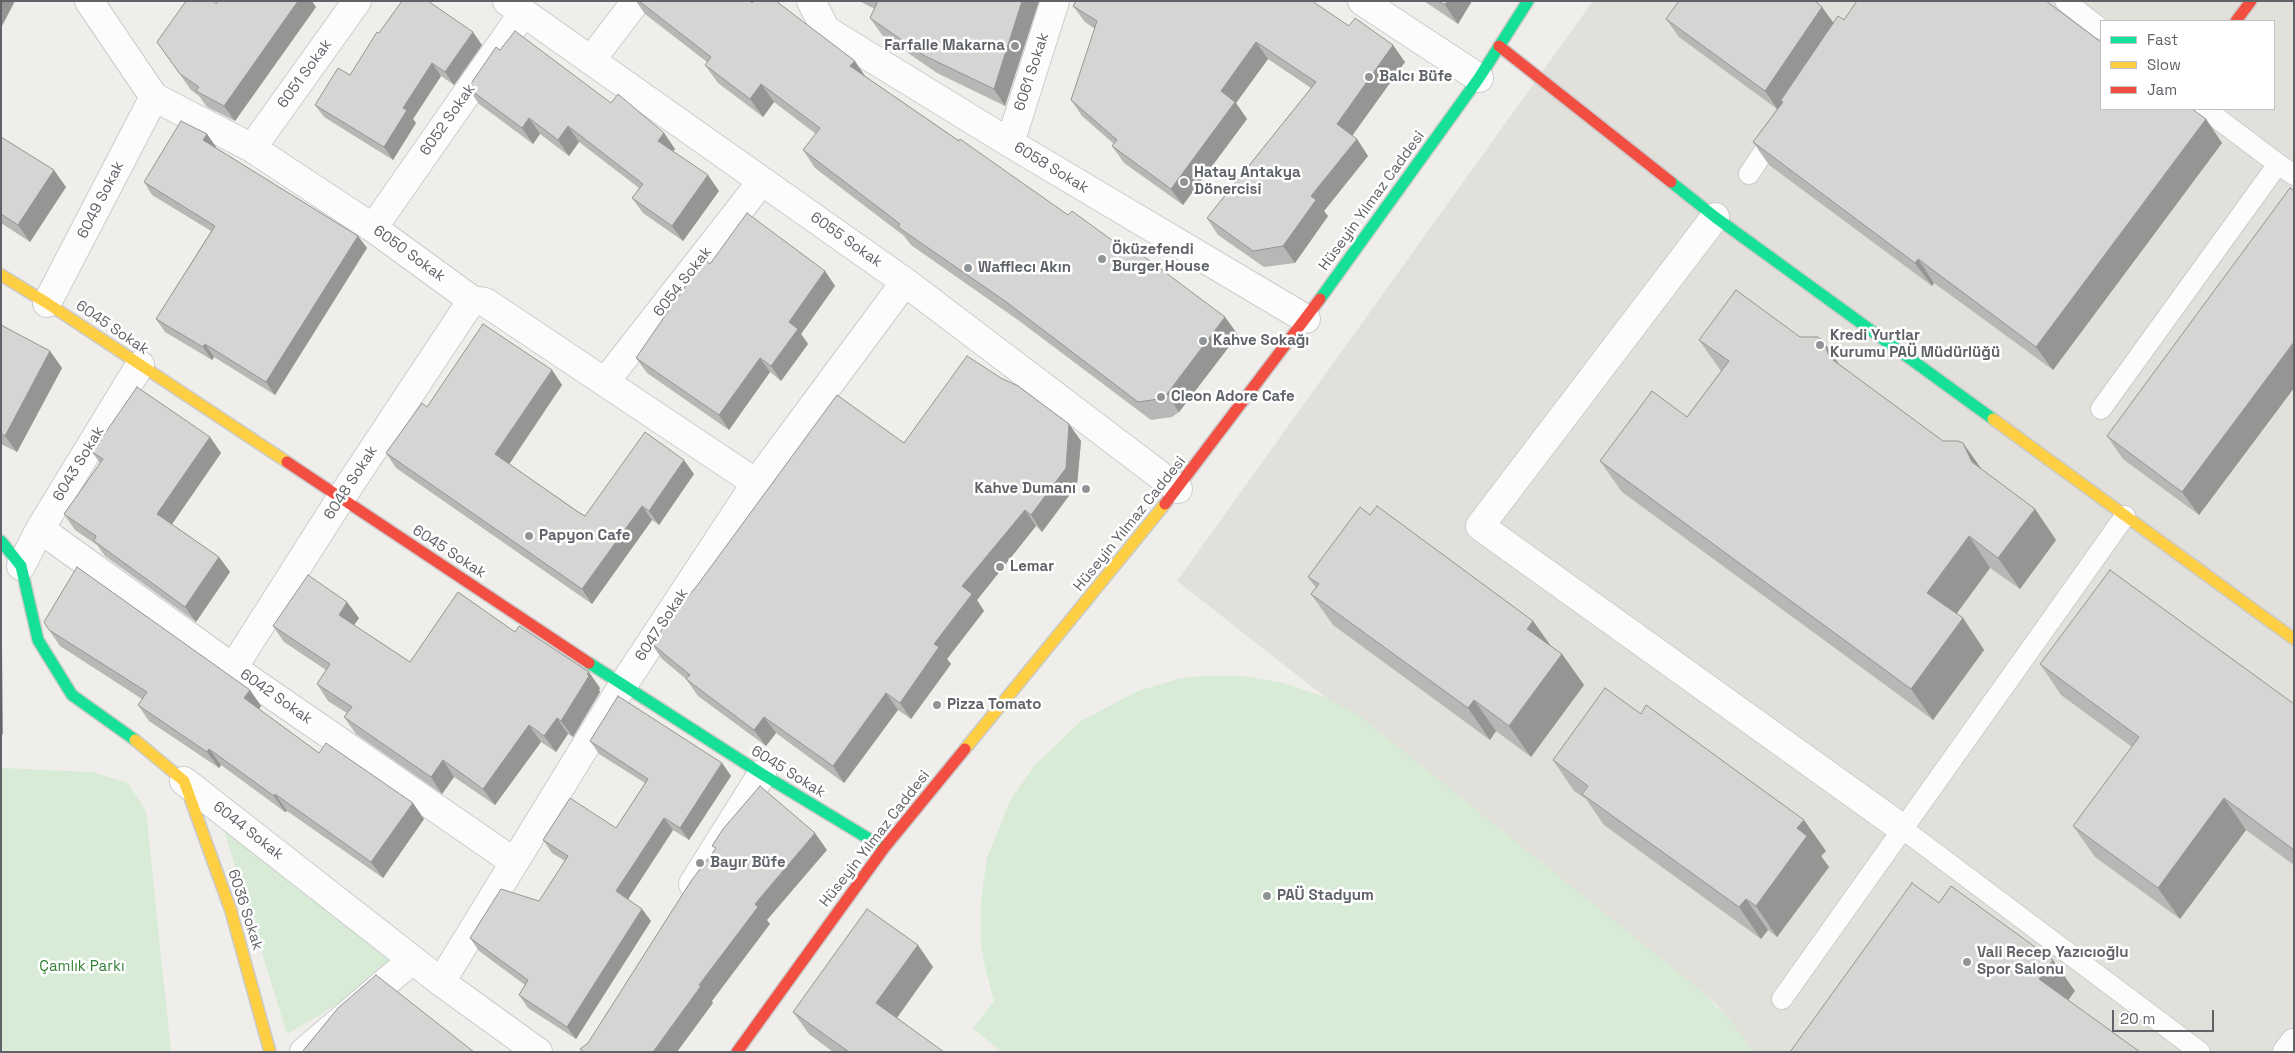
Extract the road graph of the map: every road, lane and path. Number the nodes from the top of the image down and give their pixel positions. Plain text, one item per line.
1 (89, 1) edge
2 (357, 1) edge
3 (636, 1) edge
4 (811, 1) edge
5 (1055, 1) edge
6 (1362, 1) edge
7 (1528, 1) edge
8 (2065, 1) edge
9 (2251, 1) edge
10 (515, 7) edge
11 (2237, 20) edge
12 (2100, 28) edge
13 (1499, 46) junction
14 (592, 59) junction
15 (1479, 78) junction
16 (154, 97) junction
17 (2206, 110) edge
18 (1788, 116) edge
19 (1010, 143) junction
20 (252, 148) junction
21 (2286, 169) edge
22 (1749, 174) dead end
23 (762, 181) junction
24 (1715, 217) junction
25 (373, 228) junction
26 (1, 275) edge
27 (905, 282) junction
28 (472, 300) junction
29 (47, 303) junction
30 (1306, 319) junction
31 (140, 365) junction
32 (605, 382) junction
33 (2101, 409) dead end
34 (756, 483) junction
35 (1178, 489) junction
36 (341, 498) junction
37 (2124, 516) junction
38 (40, 529) junction
39 (1, 541) edge
40 (21, 566) junction
41 (2294, 639) edge
42 (233, 668) junction
43 (623, 685) junction
44 (762, 774) junction
45 (184, 781) junction
46 (1903, 829) junction
47 (884, 848) junction
48 (514, 862) junction
49 (677, 909) edge
50 (412, 960) junction
51 (440, 982) junction
52 (1782, 999) dead end
53 (2294, 1043) edge
54 (270, 1052) edge
55 (304, 1052) edge
56 (538, 1052) edge
57 (737, 1052) edge
58 (2200, 1052) edge
59 (2287, 1052) edge

1 - 16 street, 6050 Sokak
2 - 20 street, 6051 Sokak
3 - 14 street
4 - 19 street, 6058 Sokak
5 - 19 street, 6061 Sokak
6 - 15 street
7 - 13 street, Hüseyin Yılmaz Caddesi
8 - 12 lane
9 - 11 street
10 - 14 street, 6055 Sokak
10 - 25 street, 6052 Sokak
13 - 15 street, Hüseyin Yılmaz Caddesi
13 - 24 street
14 - 23 street, 6055 Sokak
15 - 30 street, Hüseyin Yılmaz Caddesi
16 - 20 street, 6050 Sokak
16 - 29 street, 6049 Sokak
17 - 21 lane
18 - 22 lane
19 - 30 street, 6058 Sokak
20 - 25 street, 6050 Sokak
21 - 33 lane
23 - 27 street, 6055 Sokak
23 - 32 street, 6054 Sokak
24 - 37 street
24 - 46 street
25 - 28 street, 6050 Sokak
26 - 29 street, 6045 Sokak
27 - 34 street, 6047 Sokak
27 - 35 street, 6055 Sokak
28 - 32 street, 6050 Sokak
28 - 36 street, 6048 Sokak
29 - 31 street, 6045 Sokak
30 - 35 street, Hüseyin Yılmaz Caddesi
31 - 36 street, 6045 Sokak
31 - 38 street, 6043 Sokak
32 - 34 street, 6050 Sokak
34 - 43 street, 6047 Sokak
35 - 47 street, Hüseyin Yılmaz Caddesi
36 - 42 street, 6048 Sokak
36 - 43 street, 6045 Sokak
37 - 41 street
37 - 46 lane
38 - 40 street, 6043 Sokak
38 - 42 street, 6042 Sokak
39 - 40 street
40 - 45 street, 6044 Sokak
42 - 48 street, 6042 Sokak
43 - 44 street, 6045 Sokak
43 - 48 street, 6047 Sokak
44 - 47 street, 6045 Sokak
44 - 49 street
45 - 50 street, 6044 Sokak
45 - 54 street, 6036 Sokak
46 - 52 lane
46 - 58 lane
47 - 57 street, Hüseyin Yılmaz Caddesi
48 - 51 street, 6047 Sokak
50 - 51 street, 6044 Sokak
50 - 55 street
51 - 56 street, 6044 Sokak
53 - 59 street

